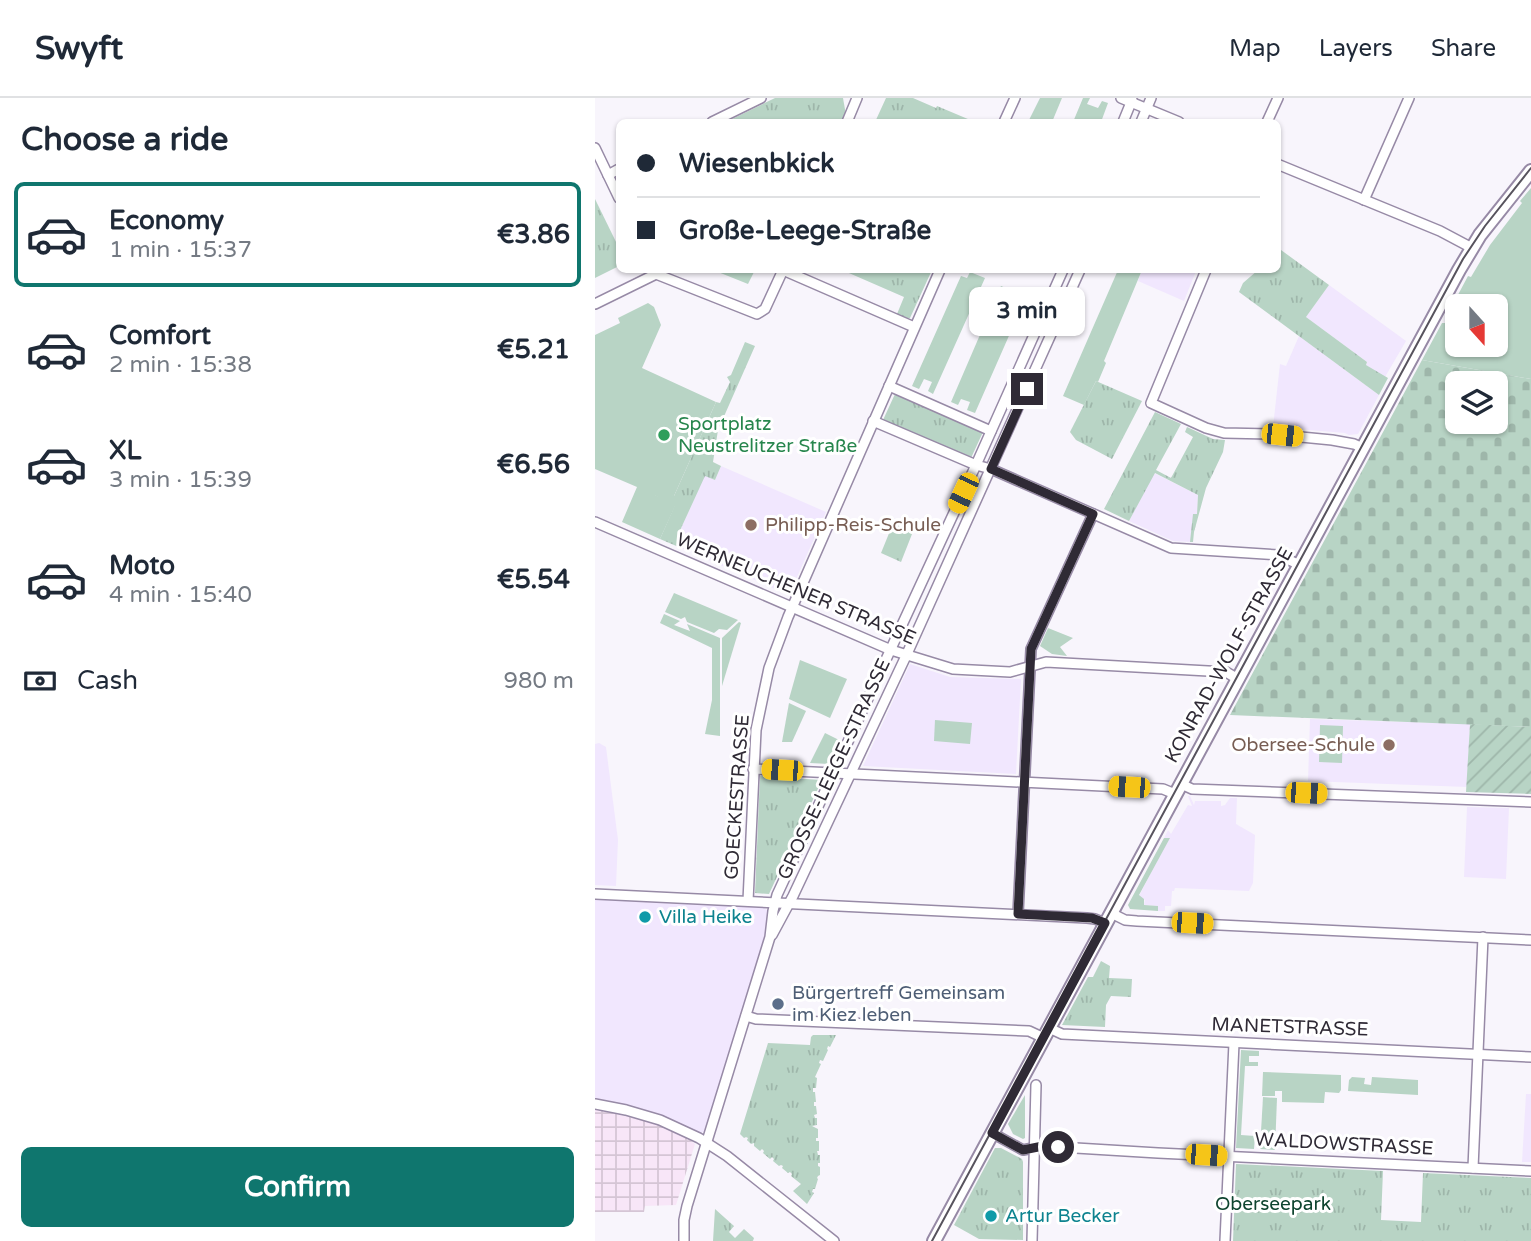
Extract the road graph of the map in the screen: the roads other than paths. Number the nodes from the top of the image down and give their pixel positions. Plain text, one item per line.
1 (761, 98) edge
2 (846, 98) edge
3 (857, 98) edge
4 (1015, 98) edge
5 (1121, 98) edge
6 (1151, 98) edge
7 (1278, 98) edge
8 (1409, 98) edge
9 (1132, 100) edge
10 (1147, 109) junction
11 (851, 111) junction
12 (718, 119) edge
13 (848, 119) edge
14 (1005, 119) edge
15 (1124, 119) edge
16 (1142, 119) edge
17 (1172, 119) edge
18 (1269, 119) edge
19 (595, 148) edge
20 (1281, 166) edge
21 (616, 171) edge
22 (1531, 171) edge
23 (608, 175) junction
24 (616, 192) edge
25 (1364, 200) junction
26 (1472, 248) junction
27 (653, 273) edge
28 (657, 273) edge
29 (782, 273) edge
30 (790, 273) edge
31 (939, 273) edge
32 (1062, 273) edge
33 (1079, 273) edge
34 (1205, 273) edge
35 (595, 304) edge
36 (914, 327) junction
37 (889, 386) junction
38 (873, 421) junction
39 (991, 431) junction
40 (1363, 448) junction
41 (976, 465) junction
42 (991, 469) junction
43 (1093, 514) junction
44 (595, 522) edge
45 (1300, 565) junction
46 (792, 608) junction
47 (891, 650) junction
48 (907, 656) junction
49 (1031, 666) junction
50 (1238, 679) junction
51 (753, 769) junction
52 (834, 773) junction
53 (850, 774) junction
54 (1025, 781) junction
55 (1178, 789) junction
56 (1531, 802) edge
57 (595, 894) edge
58 (748, 901) junction
59 (775, 902) junction
60 (789, 903) junction
61 (1018, 914) junction
62 (1108, 918) junction
63 (770, 937) junction
64 (1483, 937) junction
65 (1531, 940) edge
66 (746, 1016) junction
67 (1046, 1033) junction
68 (1234, 1043) junction
69 (1478, 1054) junction
70 (1531, 1057) edge
71 (1036, 1085) dead end
72 (595, 1104) edge
73 (992, 1133) junction
74 (706, 1143) junction
75 (1034, 1148) junction
76 (1229, 1156) junction
77 (1473, 1168) junction
78 (1531, 1171) edge
79 (684, 1241) edge
80 (834, 1241) edge
81 (933, 1241) edge
82 (1033, 1241) edge
83 (1225, 1241) edge

1 - 12 street
2 - 11 street
3 - 11 street
4 - 14 street
5 - 9 street
6 - 10 street
7 - 18 street
8 - 25 street
9 - 10 street
9 - 15 street
10 - 16 street
10 - 17 street
11 - 13 street
19 - 23 street
20 - 25 street
21 - 23 street
22 - 26 main road, KONRAD-WOLF-STRASSE
23 - 24 street
25 - 26 street
26 - 40 main road, KONRAD-WOLF-STRASSE
27 - 35 street
28 - 29 street
30 - 36 street
31 - 36 street, GOECKESTRASSE
32 - 39 street, GROSSE-LEEGE-STRASSE
33 - 42 street, GROSSE-LEEGE-STRASSE
34 - 40 street
36 - 37 street, GOECKESTRASSE
37 - 38 street, GOECKESTRASSE
37 - 39 street
38 - 41 street
38 - 46 street, GOECKESTRASSE
39 - 41 street, GROSSE-LEEGE-STRASSE
40 - 45 main road, KONRAD-WOLF-STRASSE
41 - 42 street
41 - 47 street, GROSSE-LEEGE-STRASSE
42 - 43 street
42 - 48 street, GROSSE-LEEGE-STRASSE
43 - 45 street
43 - 49 street
44 - 46 street, WERNEUCHENER STRASSE
45 - 50 main road, KONRAD-WOLF-STRASSE
46 - 47 street, WERNEUCHENER STRASSE
46 - 51 street, GOECKESTRASSE
47 - 48 street, WERNEUCHENER STRASSE
47 - 52 street, GROSSE-LEEGE-STRASSE
48 - 49 street, WERNEUCHENER STRASSE
48 - 53 street, GROSSE-LEEGE-STRASSE
49 - 50 street, WERNEUCHENER STRASSE
49 - 54 street
50 - 55 main road, KONRAD-WOLF-STRASSE
51 - 52 street
51 - 58 street, GOECKESTRASSE
52 - 53 street
52 - 59 street, GROSSE-LEEGE-STRASSE
53 - 54 street
53 - 60 street, GROSSE-LEEGE-STRASSE
54 - 55 street
54 - 61 street
55 - 56 street
55 - 62 main road, KONRAD-WOLF-STRASSE
57 - 58 street
58 - 59 street
59 - 60 street
59 - 63 street, GROSSE-LEEGE-STRASSE
60 - 61 street
60 - 63 street, GROSSE-LEEGE-STRASSE
61 - 62 street
62 - 64 street
62 - 67 main road, KONRAD-WOLF-STRASSE
63 - 66 street, GROSSE-LEEGE-STRASSE
64 - 65 street
64 - 69 street
66 - 67 street, MANETSTRASSE
66 - 74 street, GROSSE-LEEGE-STRASSE
67 - 68 street, MANETSTRASSE
67 - 73 main road, KONRAD-WOLF-STRASSE
68 - 69 street, MANETSTRASSE
68 - 76 street
69 - 70 street, MANETSTRASSE
69 - 77 street
71 - 75 street
72 - 74 street
73 - 75 street, WALDOWSTRASSE
73 - 81 main road, KONRAD-WOLF-STRASSE
74 - 79 street, GROSSE-LEEGE-STRASSE
74 - 80 street
75 - 76 street, WALDOWSTRASSE
75 - 82 street
76 - 77 street, WALDOWSTRASSE
76 - 83 street
77 - 78 street, WALDOWSTRASSE

